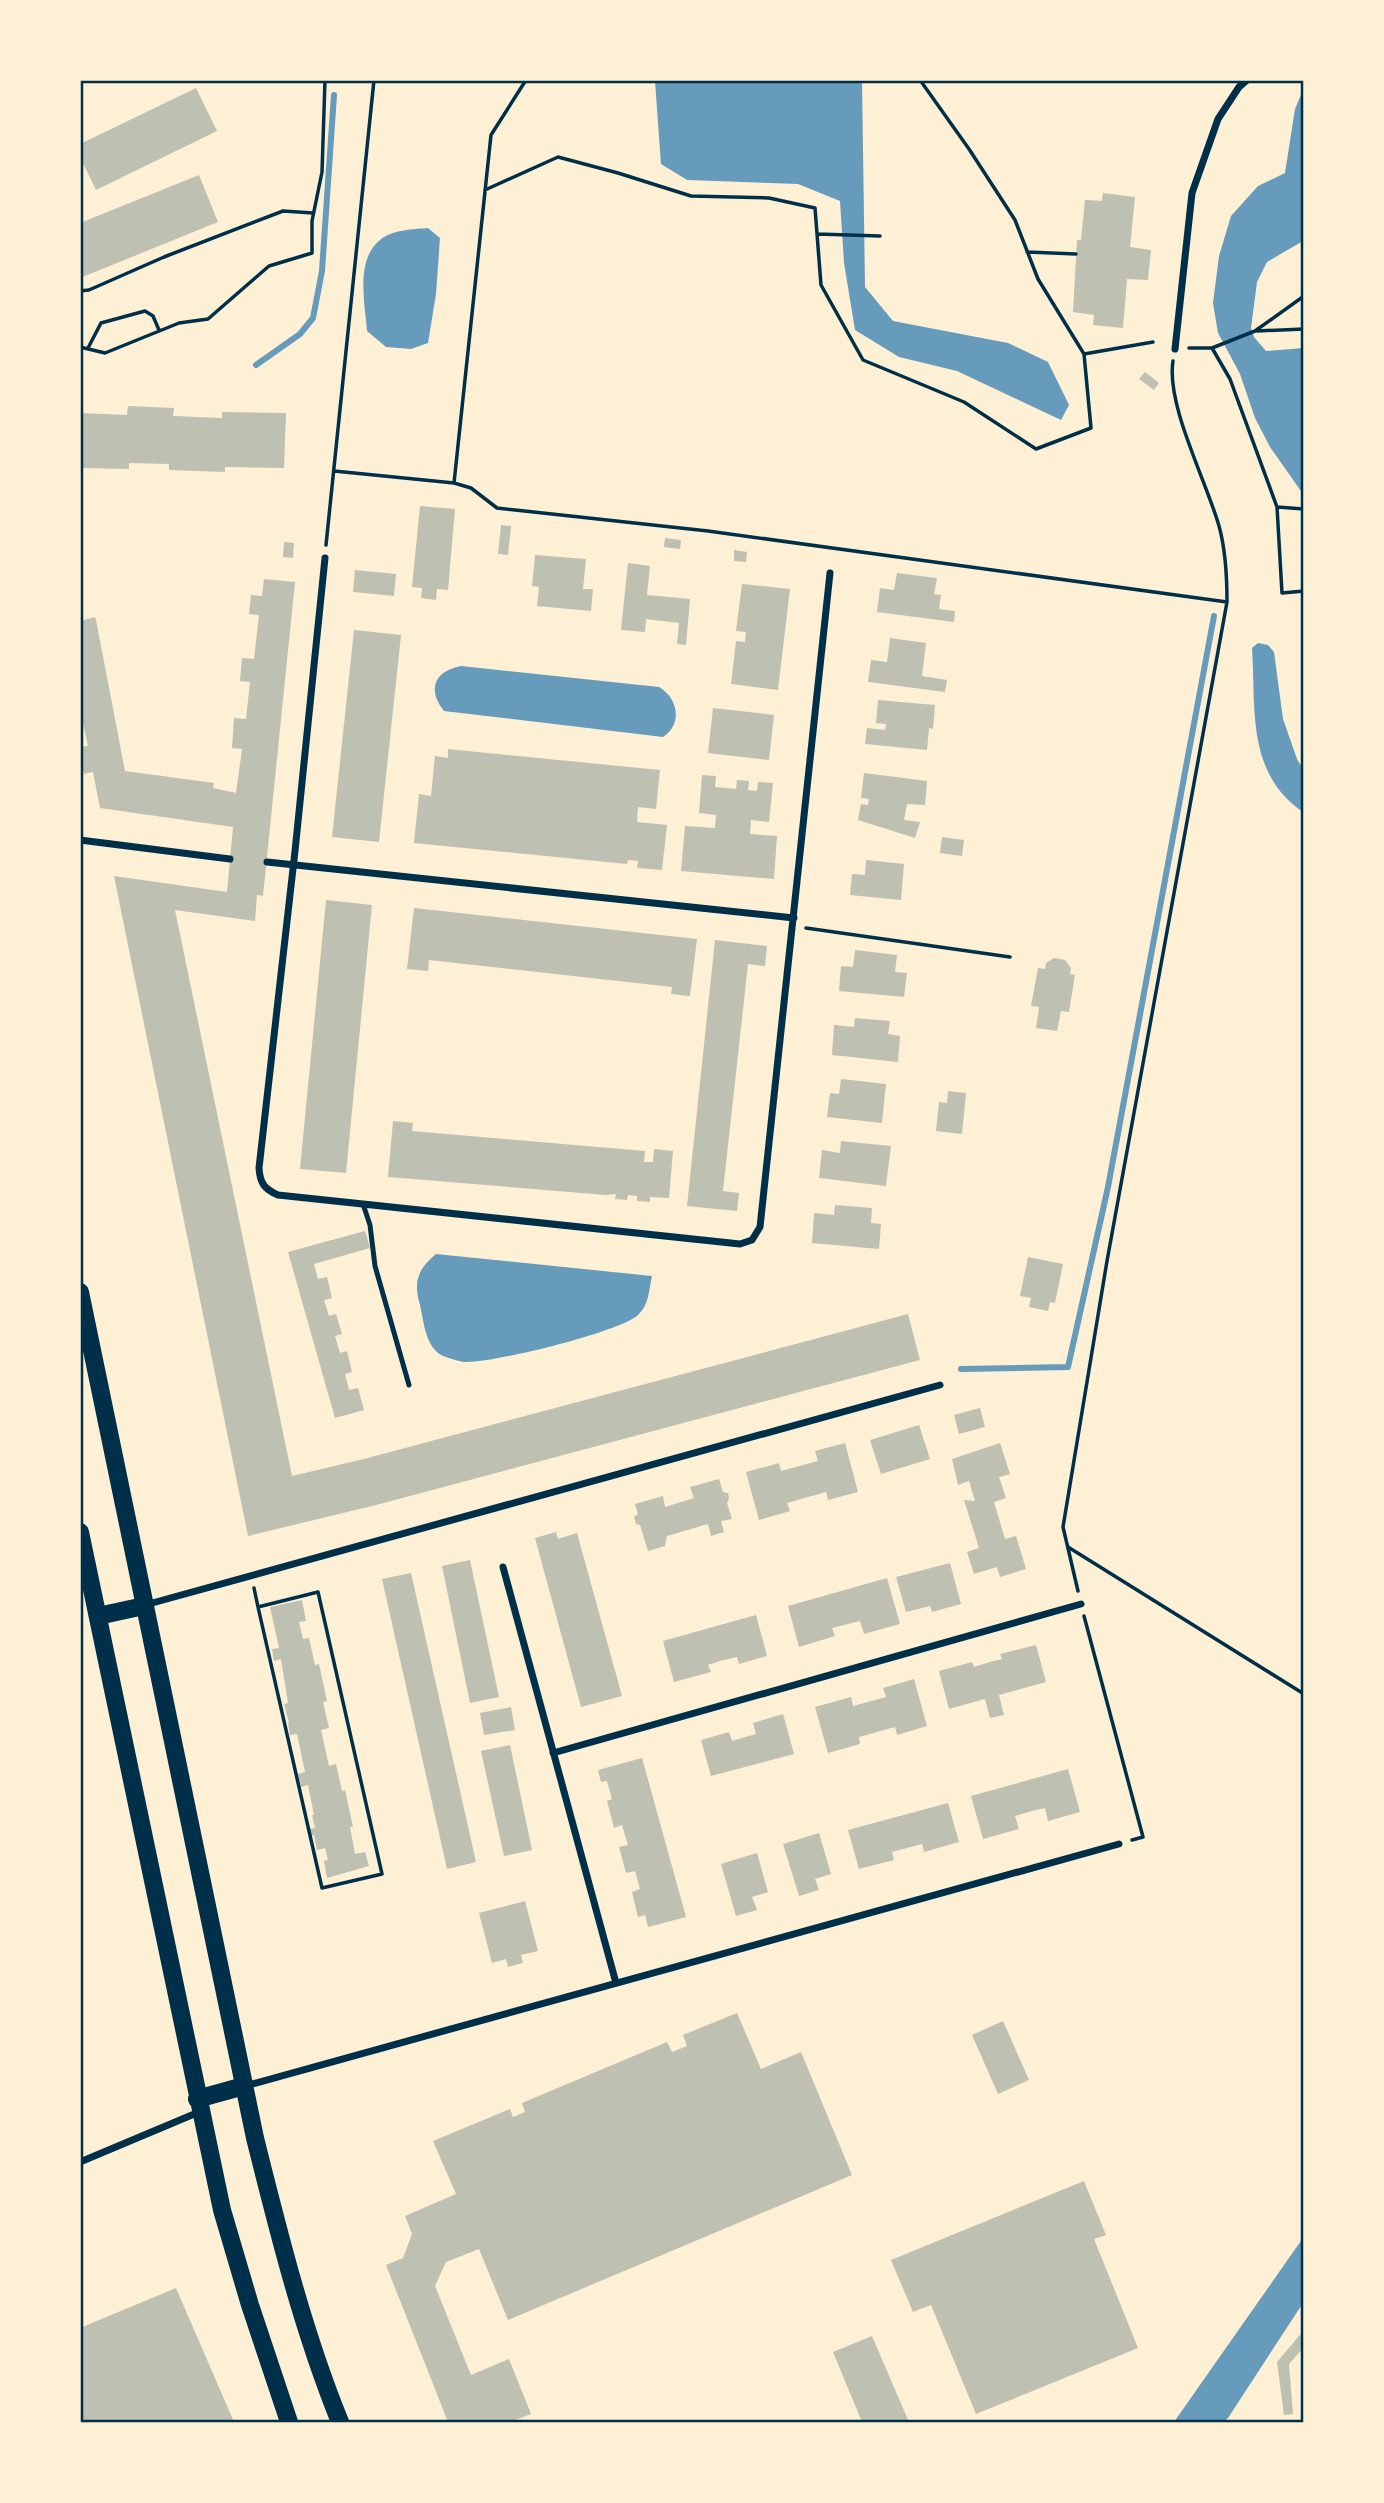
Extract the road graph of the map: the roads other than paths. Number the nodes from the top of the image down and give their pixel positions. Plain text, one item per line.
1 (1247, 80) edge
2 (1175, 349) road end
3 (325, 558) road end
4 (830, 572) dead end
5 (80, 840) edge
6 (230, 859) dead end
7 (267, 862) dead end
8 (293, 866) junction
9 (794, 918) junction
10 (363, 1204) junction
11 (82, 1303) edge
12 (409, 1385) dead end
13 (940, 1385) dead end
14 (80, 1532) edge
15 (503, 1567) dead end
16 (1081, 1604) road end
17 (144, 1606) junction
18 (98, 1616) junction
19 (553, 1753) junction
20 (1119, 1844) road end
21 (616, 1983) junction
22 (244, 2086) junction
23 (199, 2105) junction
24 (80, 2162) edge
25 (289, 2423) edge
26 (340, 2423) edge

1 - 2 street
3 - 8 street
4 - 9 street
5 - 6 street
7 - 8 street
8 - 9 street
8 - 10 street
9 - 10 street
10 - 12 lane
11 - 17 main road
13 - 17 street
14 - 18 main road
15 - 19 street
16 - 19 street
17 - 18 main road
17 - 22 main road
18 - 23 main road
19 - 21 street
20 - 21 street
21 - 22 street
22 - 23 main road
22 - 26 main road
23 - 24 street
23 - 25 main road

